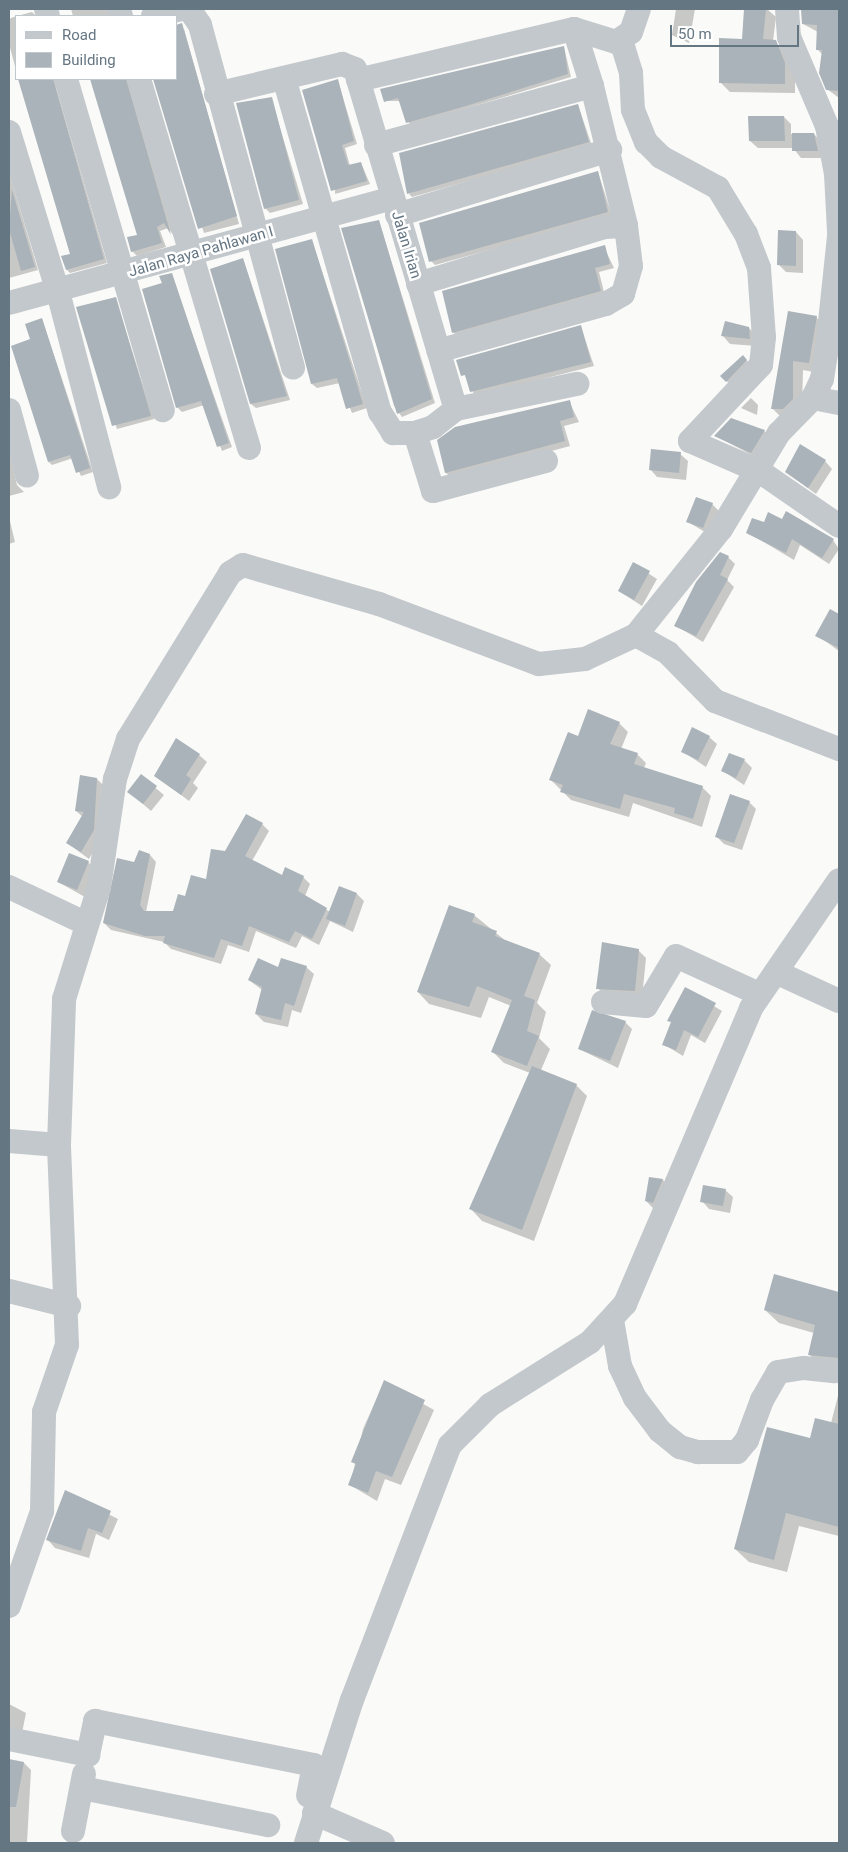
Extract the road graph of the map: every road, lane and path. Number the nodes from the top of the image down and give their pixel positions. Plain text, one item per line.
1 (182, 9) edge
2 (189, 9) edge
3 (639, 9) edge
4 (787, 9) edge
5 (157, 15) edge
6 (564, 31) junction
7 (621, 40) junction
8 (284, 78) junction
9 (66, 80) edge
10 (139, 80) edge
11 (358, 80) junction
12 (592, 86) junction
13 (216, 94) junction
14 (9, 132) edge
15 (376, 145) junction
16 (610, 150) junction
17 (394, 207) junction
18 (322, 218) junction
19 (626, 226) junction
20 (839, 232) edge
21 (254, 237) junction
22 (839, 237) edge
23 (190, 255) junction
24 (124, 273) junction
25 (418, 284) junction
26 (58, 292) junction
27 (9, 303) edge
28 (438, 351) junction
29 (293, 368) dead end
30 (577, 384) dead end
31 (813, 398) junction
32 (839, 403) edge
33 (9, 410) edge
34 (163, 410) dead end
35 (456, 410) junction
36 (415, 433) junction
37 (249, 448) dead end
38 (546, 461) dead end
39 (759, 472) junction
40 (27, 476) dead end
41 (108, 487) dead end
42 (839, 526) edge
43 (636, 635) junction
44 (839, 749) edge
45 (839, 880) edge
46 (9, 887) edge
47 (87, 924) junction
48 (778, 973) junction
49 (759, 994) junction
50 (839, 1001) edge
51 (603, 1002) dead end
52 (9, 1141) edge
53 (59, 1144) junction
54 (9, 1291) edge
55 (69, 1306) junction
56 (612, 1320) junction
57 (835, 1371) dead end
58 (9, 1606) edge
59 (9, 1739) edge
60 (88, 1755) junction
61 (82, 1788) junction
62 (309, 1811) junction
63 (268, 1825) dead end
64 (73, 1831) dead end
65 (306, 1843) edge
66 (383, 1843) edge

1 - 5 street
2 - 13 street
3 - 7 street
4 - 20 street
6 - 7 street
6 - 11 street
6 - 12 street
7 - 39 street
8 - 11 street
8 - 13 street
8 - 18 street
9 - 24 street
10 - 23 street
11 - 15 street, Jalan Irian
12 - 15 street
12 - 16 street
13 - 21 street
14 - 26 street
15 - 17 street, Jalan Irian
16 - 17 street, Jalan Raya Pahlawan I
16 - 19 street
17 - 18 street, Jalan Raya Pahlawan I
17 - 25 street, Jalan Irian
18 - 21 street, Jalan Raya Pahlawan I
18 - 36 street
19 - 25 street
19 - 28 street
21 - 23 street, Jalan Raya Pahlawan I
21 - 29 street
22 - 31 street
23 - 24 street, Jalan Raya Pahlawan I
23 - 37 street
24 - 26 street, Jalan Raya Pahlawan I
24 - 34 street
25 - 28 street, Jalan Irian
26 - 27 street, Jalan Raya Pahlawan I
26 - 41 street
28 - 35 street, Jalan Irian
30 - 35 street
31 - 32 street
31 - 39 street
33 - 40 street
35 - 36 street
36 - 38 street
39 - 42 street
39 - 43 street
43 - 44 street
43 - 47 street
45 - 48 street
46 - 47 street
47 - 53 street
48 - 49 street
48 - 50 street
49 - 51 street
49 - 56 street
52 - 53 street
53 - 55 street
54 - 55 street
55 - 58 street
56 - 57 street
56 - 62 street
59 - 60 street
60 - 61 street
60 - 62 street
61 - 63 street
61 - 64 street
62 - 65 street
62 - 66 street

